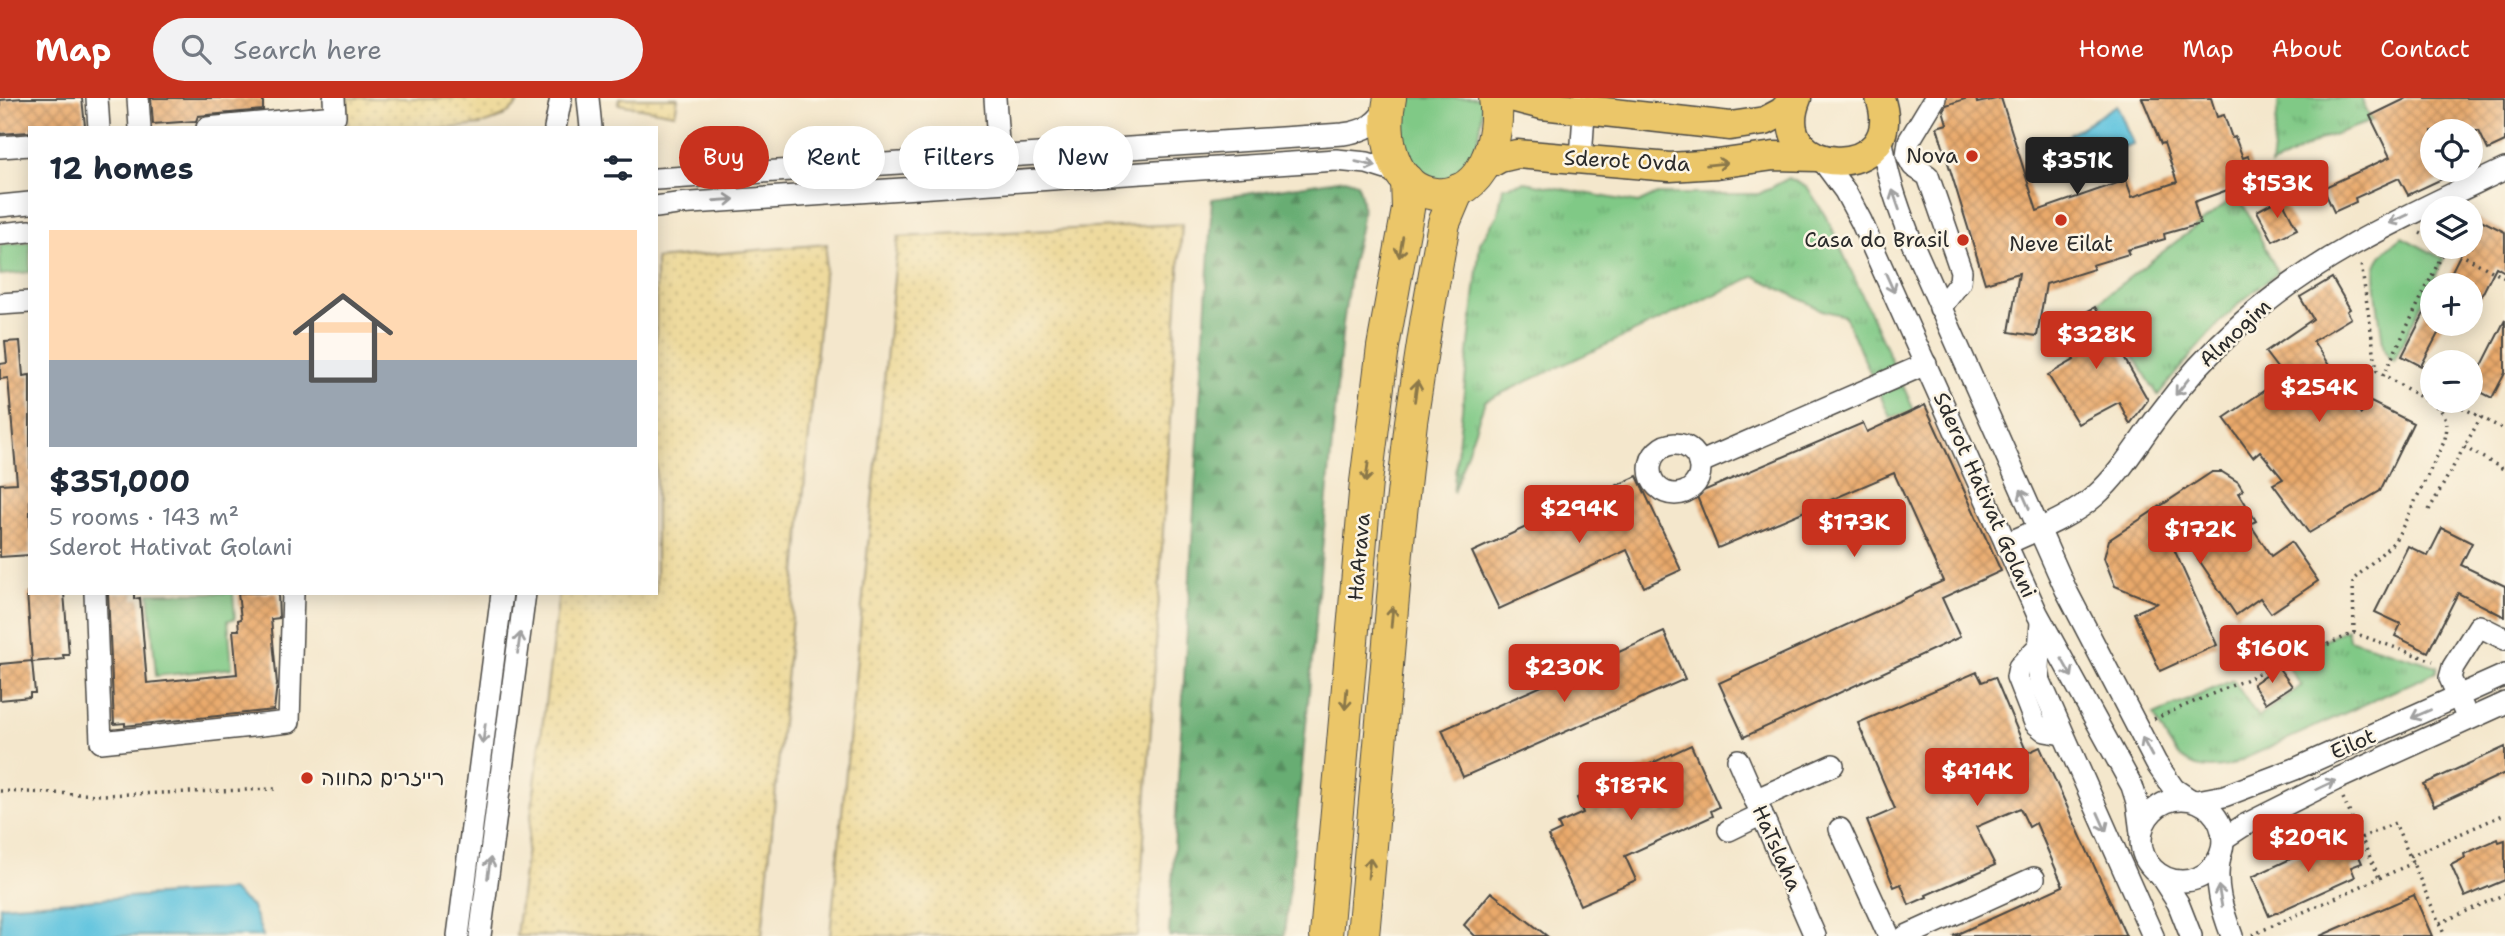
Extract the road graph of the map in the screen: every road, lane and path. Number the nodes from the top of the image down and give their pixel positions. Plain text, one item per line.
1 (97, 98) edge
2 (138, 98) edge
3 (334, 98) edge
4 (561, 98) edge
5 (588, 98) edge
6 (995, 98) edge
7 (1495, 98) edge
8 (1515, 98) edge
9 (1796, 98) edge
10 (1895, 98) edge
11 (1935, 98) edge
12 (1390, 99) edge
13 (1585, 104) edge
14 (1881, 119) edge
15 (99, 126) edge
16 (140, 126) edge
17 (228, 126) edge
18 (555, 126) edge
19 (591, 126) edge
20 (997, 126) edge
21 (28, 145) edge
22 (0, 147) edge
23 (1019, 156) edge
24 (1820, 158) junction
25 (1581, 159) junction
26 (899, 163) edge
27 (1482, 168) junction
28 (2505, 169) edge
29 (1404, 177) junction
30 (658, 179) edge
31 (1458, 190) junction
32 (28, 203) edge
33 (0, 206) edge
34 (658, 207) edge
35 (28, 231) edge
36 (0, 234) edge
37 (2358, 240) junction
38 (2440, 259) edge
39 (2469, 259) edge
40 (2505, 278) edge
41 (28, 302) edge
42 (0, 304) edge
43 (1940, 308) junction
44 (1926, 364) junction
45 (2383, 376) junction
46 (2420, 397) edge
47 (2443, 413) edge
48 (2473, 413) edge
49 (2481, 417) junction
50 (2505, 430) edge
51 (2464, 446) junction
52 (1699, 463) dead end
53 (2505, 470) edge
54 (2429, 510) dead end
55 (2039, 529) junction
56 (2006, 544) junction
57 (94, 595) edge
58 (293, 595) edge
59 (502, 595) edge
60 (525, 595) edge
61 (2041, 620) junction
62 (2354, 634) junction
63 (2505, 639) edge
64 (2453, 667) junction
65 (2505, 675) edge
66 (2459, 696) junction
67 (2505, 703) edge
68 (2468, 720) junction
69 (2136, 726) junction
70 (1738, 761) dead end
71 (1833, 765) dead end
72 (2335, 780) junction
73 (276, 789) dead end
74 (0, 791) edge
75 (2193, 800) junction
76 (1758, 807) junction
77 (2505, 814) edge
78 (1840, 829) dead end
79 (1729, 830) dead end
80 (2141, 833) junction
81 (2361, 838) junction
82 (2222, 847) junction
83 (2410, 856) junction
84 (2413, 863) junction
85 (2160, 875) junction
86 (2034, 878) dead end
87 (2379, 878) junction
88 (2505, 894) edge
89 (2439, 923) junction
90 (458, 936) edge
91 (480, 936) edge
92 (1326, 936) edge
93 (1363, 936) edge
94 (1815, 936) edge
95 (1889, 936) edge
96 (1906, 936) edge
97 (2153, 936) edge
98 (2191, 936) edge
99 (2231, 936) edge
100 (2250, 936) edge
101 (2445, 936) edge

1 - 15 street
2 - 16 street
3 - 17 street
4 - 18 street
5 - 19 street
6 - 20 street
7 - 27 highway
8 - 13 main road, Sderot Ovda
9 - 13 main road, Sderot Ovda
9 - 24 main road
10 - 14 main road, Sderot Ovda
11 - 43 street
12 - 23 street
12 - 29 highway
13 - 25 street
14 - 24 main road, Sderot Ovda
43 -> 14 street, Sderot Hativat Golani
21 - 22 street
25 -> 24 main road, Sderot Ovda
24 -> 44 street, Sderot Hativat Golani
25 - 27 main road, Sderot Ovda
26 - 30 street
27 - 31 highway
28 -> 37 street, Almogim
29 - 31 highway
34 -> 29 street
29 -> 92 highway, HaArava
93 -> 31 highway, HaArava
32 - 33 street
35 - 36 street
37 - 45 path
37 -> 55 street, Almogim
38 - 45 path
39 - 40 path
41 - 42 street
55 -> 43 street, Sderot Hativat Golani
44 - 52 street
44 - 56 street, Sderot Hativat Golani
45 - 46 path
47 - 62 path
48 - 49 path
49 - 50 path
49 - 51 path
51 - 53 path
51 - 54 path
55 - 56 street, Almogim
55 - 69 street, Sderot Hativat Golani
56 - 61 street, Sderot Hativat Golani
57 - 58 street
59 -> 90 street
91 -> 60 street
61 -> 80 street, Sderot Hativat Golani
61 -> 97 street
62 - 64 path
62 - 69 path
63 - 64 street
64 - 66 street
65 - 66 street, Eilot
66 - 68 street
66 -> 75 street, Eilot
67 - 68 street, Eilot
68 - 72 street, Eilot
75 -> 69 street, Sderot Hativat Golani
70 - 76 street, HaTslaha
71 - 76 street
72 - 81 path
82 -> 72 street, Eilot
73 - 74 path
75 - 80 street
75 - 82 street
76 - 79 street
76 - 94 street, HaTslaha
77 - 83 path
78 - 95 street
80 - 85 street
81 - 83 path
81 - 87 path
82 - 85 street
99 -> 82 street
83 - 84 path
84 - 87 path
84 - 89 path
85 - 98 street
86 - 96 street
87 - 100 path
88 - 89 path
89 - 101 path

